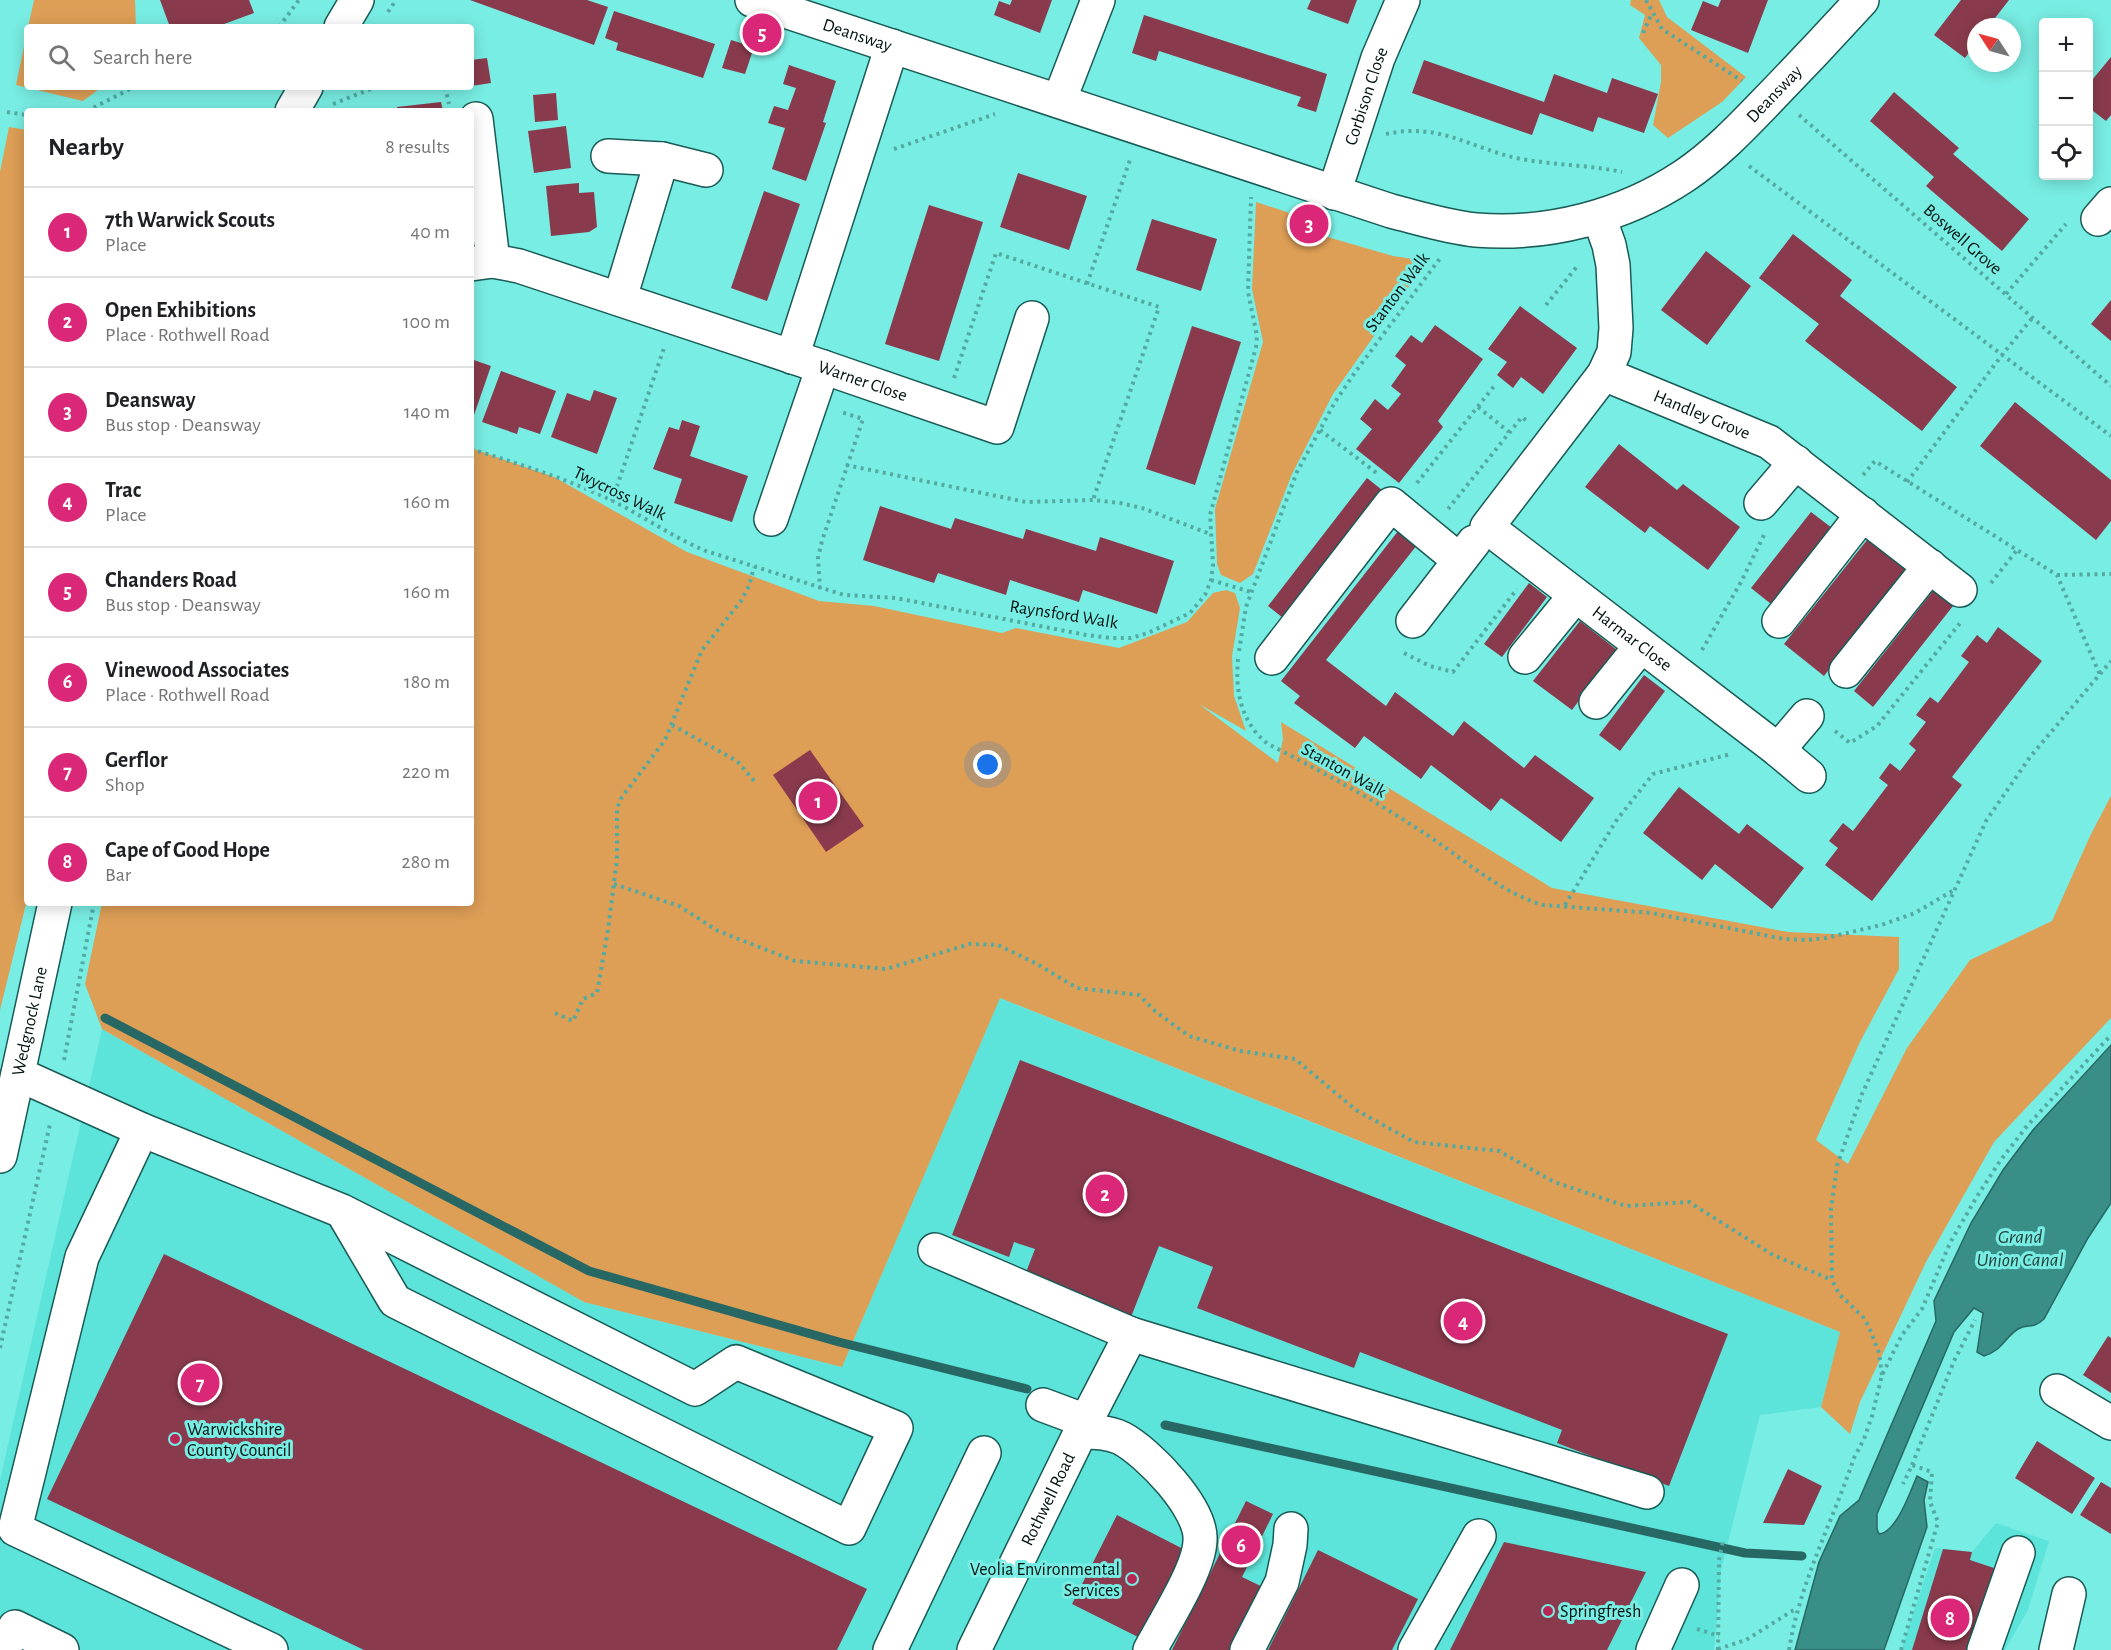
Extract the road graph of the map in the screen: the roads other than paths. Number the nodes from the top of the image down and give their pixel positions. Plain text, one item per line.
1 (357, 0) edge
2 (752, 0) edge
3 (1098, 0) edge
4 (1403, 0) edge
5 (1862, 0) edge
6 (342, 24) edge
7 (892, 46) junction
8 (319, 95) edge
9 (1059, 101) junction
10 (297, 108) edge
11 (476, 118) dead end
12 (608, 156) dead end
13 (662, 159) junction
14 (706, 170) dead end
15 (1334, 193) junction
16 (1599, 217) junction
17 (482, 263) edge
18 (620, 298) junction
19 (1032, 318) dead end
20 (792, 357) junction
21 (823, 367) junction
22 (1604, 374) junction
23 (1796, 462) junction
24 (1853, 506) junction
25 (1763, 518) road end
26 (771, 519) dead end
27 (1486, 527) junction
28 (1456, 564) junction
29 (1930, 566) junction
30 (1575, 596) junction
31 (1972, 597) road end
32 (1413, 621) dead end
33 (1779, 621) dead end
34 (1641, 646) junction
35 (1525, 657) dead end
36 (1272, 658) dead end
37 (1846, 671) dead end
38 (1596, 702) dead end
39 (1807, 716) road end
40 (1766, 741) junction
41 (1809, 776) dead end
42 (53, 912) edge
43 (18, 1074) junction
44 (142, 1130) junction
45 (0, 1156) edge
46 (342, 1211) junction
47 (935, 1250) dead end
48 (1131, 1334) junction
49 (2057, 1391) dead end
50 (1043, 1405) dead end
51 (2111, 1424) edge
52 (1083, 1427) junction
53 (984, 1453) dead end
54 (1647, 1492) dead end
55 (1291, 1529) dead end
56 (1479, 1536) dead end
57 (2018, 1553) dead end
58 (1682, 1585) dead end
59 (2069, 1593) dead end
60 (3, 1650) edge
61 (62, 1650) edge
62 (271, 1650) edge
63 (890, 1650) edge
64 (974, 1650) edge
65 (1150, 1650) edge
66 (1247, 1650) edge
67 (1415, 1650) edge
68 (1653, 1650) edge
69 (1984, 1650) edge
70 (2056, 1650) edge

1 - 6 street
2 - 7 street, Deansway
3 - 9 street
4 - 15 street, Corbison Close
5 - 16 street, Deansway
7 - 9 street, Deansway
7 - 20 street
8 - 10 street
9 - 15 street, Deansway
11 - 17 street, Warner Close
12 - 13 street
13 - 14 street
13 - 18 street
15 - 16 street, Deansway
16 - 22 street
17 - 18 street, Warner Close
18 - 20 street, Warner Close
19 - 21 street, Warner Close
20 - 21 street, Warner Close
21 - 26 street
22 - 23 street, Handley Grove
22 - 27 street
23 - 24 street, Handley Grove
23 - 25 street
24 - 29 street, Handley Grove
24 - 33 street
27 - 28 street
27 - 30 street, Harmar Close
28 - 32 street
28 - 36 street
29 - 31 street, Handley Grove
29 - 37 street
30 - 34 street, Harmar Close
30 - 35 street
34 - 38 street
34 - 40 street, Harmar Close
39 - 40 street
40 - 41 street, Harmar Close
42 - 43 street, Wedgnock Lane
43 - 44 street
43 - 45 street, Wedgnock Lane
44 - 46 street
44 - 62 street
46 - 46 street
47 - 48 street
48 - 52 street, Rothwell Road
48 - 54 street
49 - 51 street
50 - 52 street
52 - 64 street, Rothwell Road
52 - 65 street
53 - 63 street
55 - 66 street
56 - 67 street
57 - 69 street
58 - 68 street
59 - 70 street
60 - 61 street

